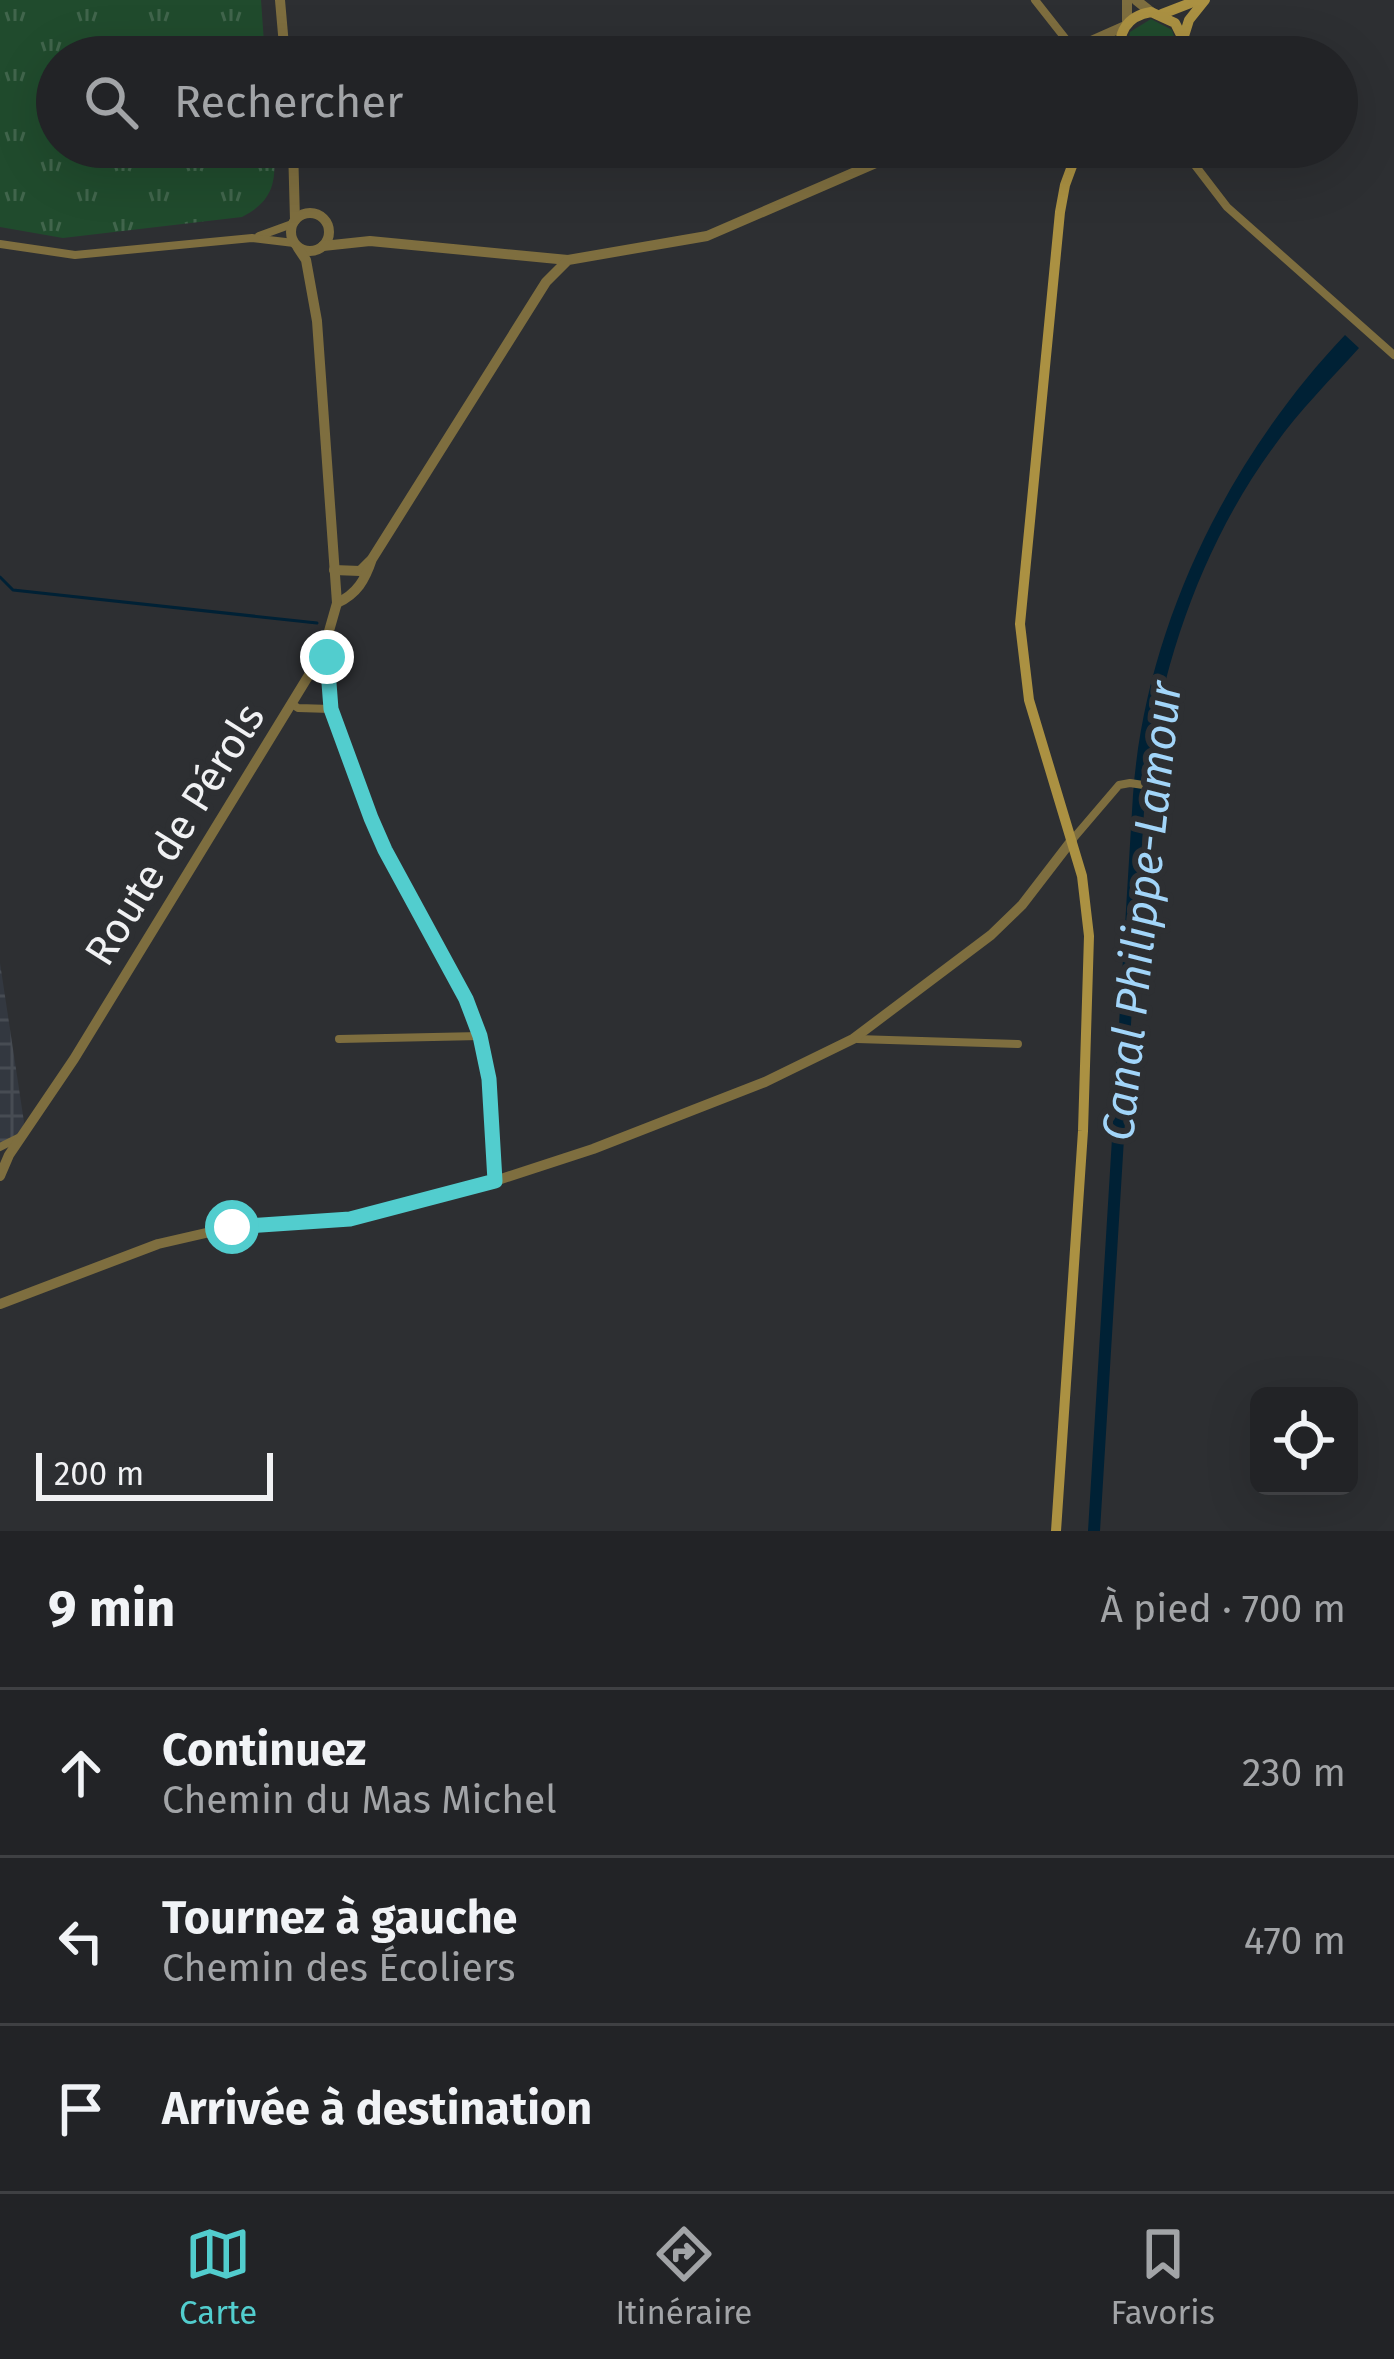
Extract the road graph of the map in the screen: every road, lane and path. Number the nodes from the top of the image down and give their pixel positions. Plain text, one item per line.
1 (280, 0) edge
2 (1035, 0) edge
3 (1127, 0) edge
4 (1136, 0) edge
5 (1201, 0) edge
6 (1156, 13) junction
7 (1126, 25) junction
8 (283, 36) edge
9 (1063, 36) edge
10 (1100, 36) edge
11 (1124, 36) edge
12 (1182, 36) edge
13 (1184, 36) edge
14 (296, 168) edge
15 (296, 168) edge
16 (865, 168) edge
17 (1071, 168) edge
18 (1197, 168) edge
19 (314, 213) junction
20 (293, 222) junction
21 (328, 226) junction
22 (252, 238) junction
23 (370, 241) junction
24 (0, 244) edge
25 (296, 245) junction
26 (322, 247) junction
27 (568, 260) junction
28 (313, 289) junction
29 (1394, 356) edge
30 (372, 559) junction
31 (334, 570) junction
32 (337, 603) junction
33 (322, 652) junction
34 (292, 704) junction
35 (331, 709) junction
36 (1163, 788) dead end
37 (1072, 840) junction
38 (480, 1036) junction
39 (339, 1039) dead end
40 (853, 1039) junction
41 (1018, 1045) dead end
42 (21, 1136) junction
43 (0, 1147) edge
44 (0, 1176) edge
45 (495, 1181) junction
46 (0, 1304) edge
47 (1056, 1531) edge

1 - 8 street
2 - 9 street
3 - 7 street
4 - 6 street
5 - 6 main road
5 - 13 main road
6 - 7 main road
6 - 12 main road
7 - 10 street
7 - 11 main road
14 - 19 street
15 - 20 street
16 - 27 street
17 - 37 main road
18 - 29 street
19 - 20 street
19 - 21 street
20 - 22 street
20 - 25 street
21 - 23 street
21 - 26 street
22 - 24 street
22 - 25 street
23 - 26 street
23 - 27 street
25 - 26 street
25 - 28 street, Route de Pérols
26 - 28 street, Route de Pérols
27 - 30 street
28 - 31 street, Route de Pérols
30 - 31 street
30 - 32 street
31 - 32 street, Route de Pérols
32 - 33 street, Route de Pérols
33 - 34 street, Route de Pérols
33 - 35 street
34 - 35 street
34 - 42 street, Route de Pérols
35 - 38 street
36 - 37 street
37 - 40 street
37 - 47 main road
38 - 39 street
38 - 45 street
40 - 41 street
40 - 45 street
42 - 43 street
42 - 44 street, Route de Pérols
45 - 46 street

